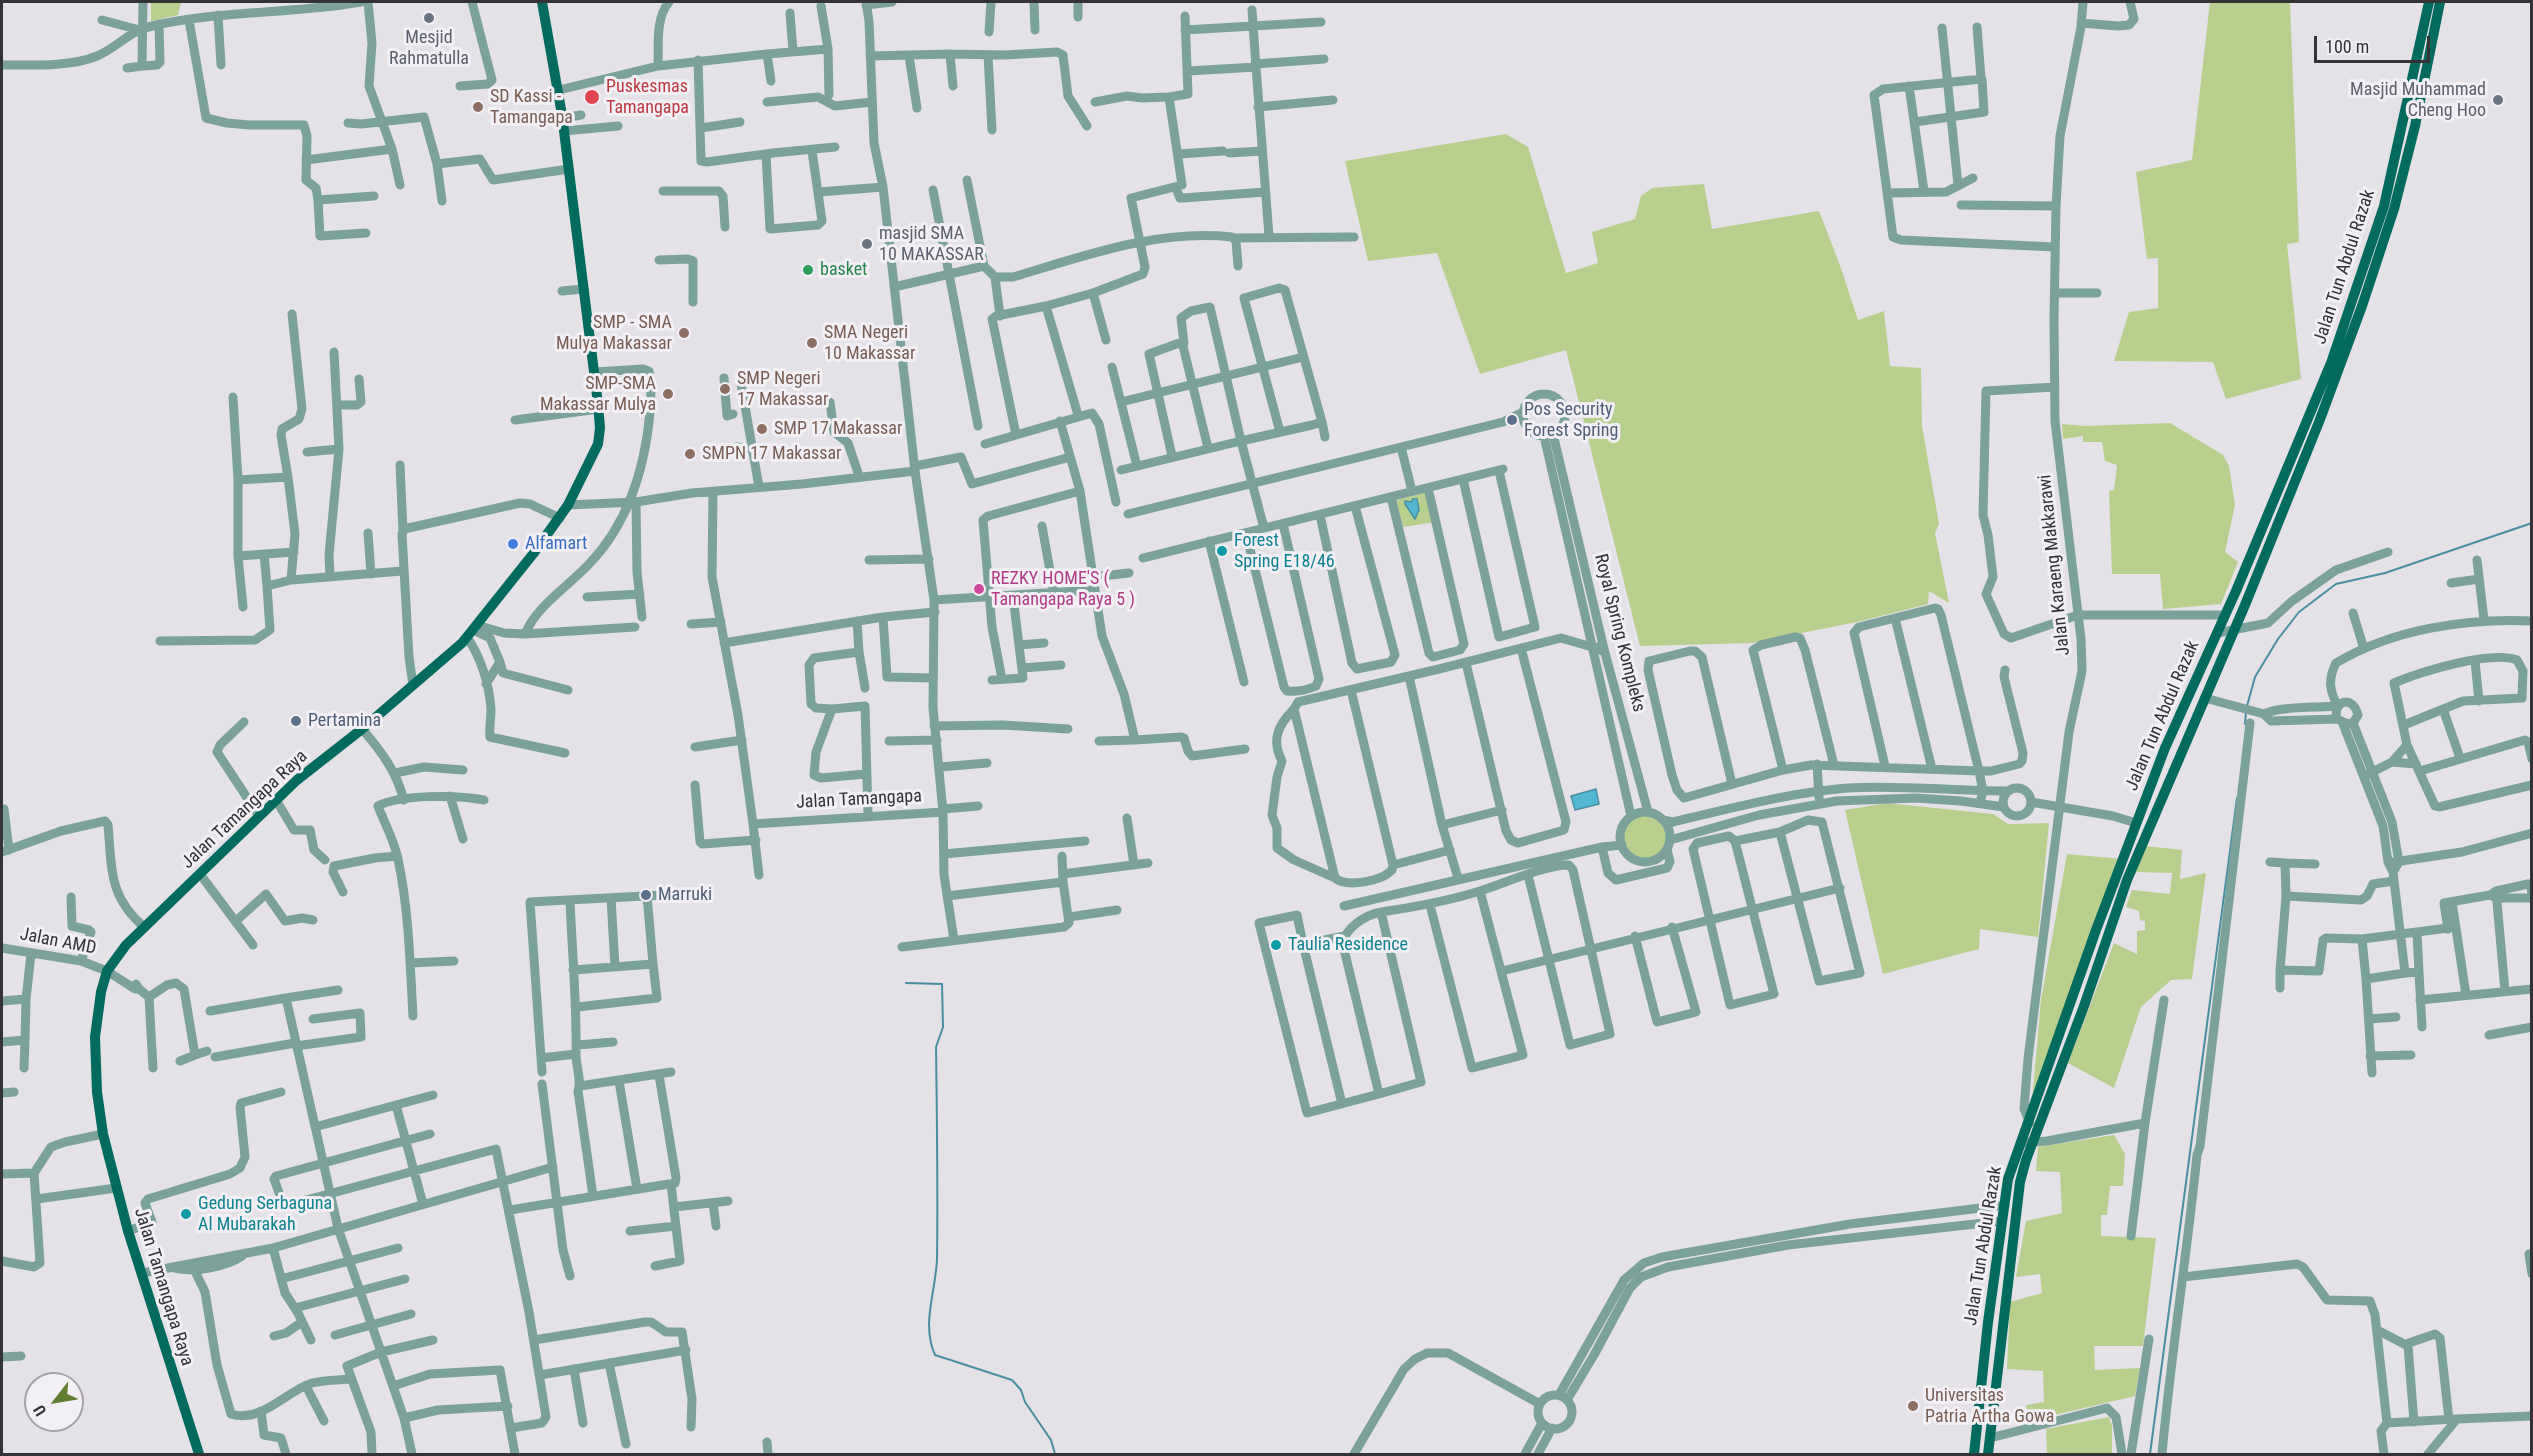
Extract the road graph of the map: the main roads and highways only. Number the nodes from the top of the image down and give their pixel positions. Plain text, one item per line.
1 (542, 2) edge
2 (2429, 2) edge
3 (2440, 2) edge
4 (2389, 207) junction
5 (2034, 1125) junction
6 (199, 1455) edge
7 (1974, 1455) edge
8 (1988, 1455) edge

1 - 6 main road, Jalan Tamangapa Raya
2 - 4 main road, Jalan Tun Abdul Razak
3 - 4 main road, Jalan Tun Abdul Razak
4 - 5 main road, Jalan Tun Abdul Razak
4 - 5 main road, Jalan Tun Abdul Razak
5 - 7 main road, Jalan Tun Abdul Razak
5 - 8 main road, Jalan Tun Abdul Razak

